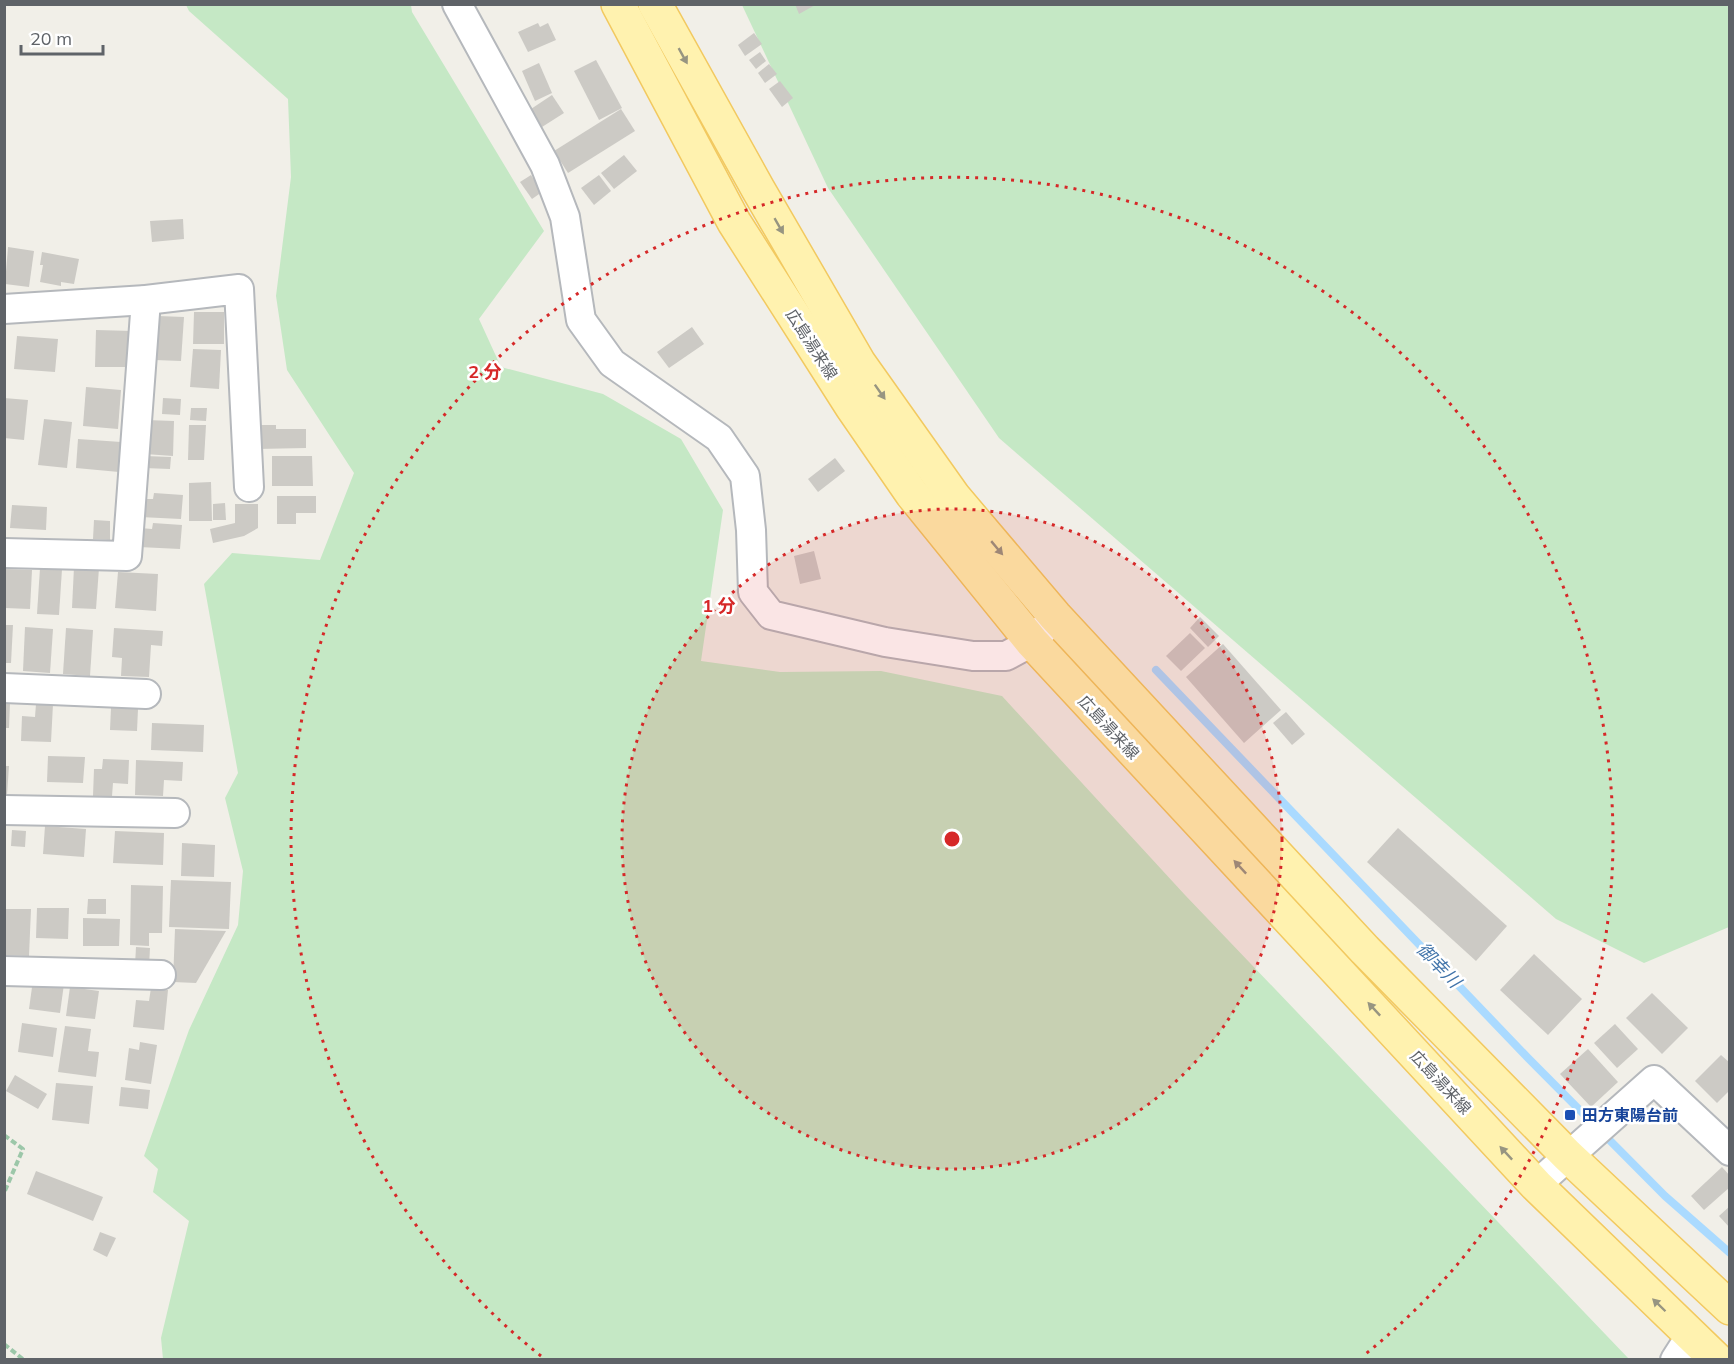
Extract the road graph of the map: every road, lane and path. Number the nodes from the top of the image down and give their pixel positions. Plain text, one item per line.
1 (457, 4) edge
2 (618, 4) edge
3 (655, 4) edge
4 (146, 300) junction
5 (4, 309) edge
6 (249, 487) dead end
7 (4, 553) edge
8 (1055, 616) junction
9 (1032, 642) junction
10 (4, 688) edge
11 (146, 694) dead end
12 (4, 810) edge
13 (175, 813) dead end
14 (4, 971) edge
15 (160, 975) dead end
16 (4, 1135) edge
17 (1730, 1152) edge
18 (1567, 1155) junction
19 (1536, 1185) junction
20 (4, 1193) edge
21 (1730, 1308) edge
22 (4, 1344) edge
23 (1683, 1347) edge
24 (24, 1359) edge
25 (1717, 1359) edge

1 - 9 street
2 - 9 main road, 広島湯来線
3 -> 8 main road, 広島湯来線
4 - 5 street
4 - 6 street
4 - 7 street
8 - 9 street
8 - 18 main road, 広島湯来線
19 -> 9 main road, 広島湯来線
10 - 11 street
12 - 13 street
14 - 15 street
16 - 20 path
17 - 18 street
18 - 19 street
18 - 21 main road, 広島湯来線
23 -> 19 main road, 広島湯来線
22 - 24 path
23 - 25 main road, 広島湯来線

